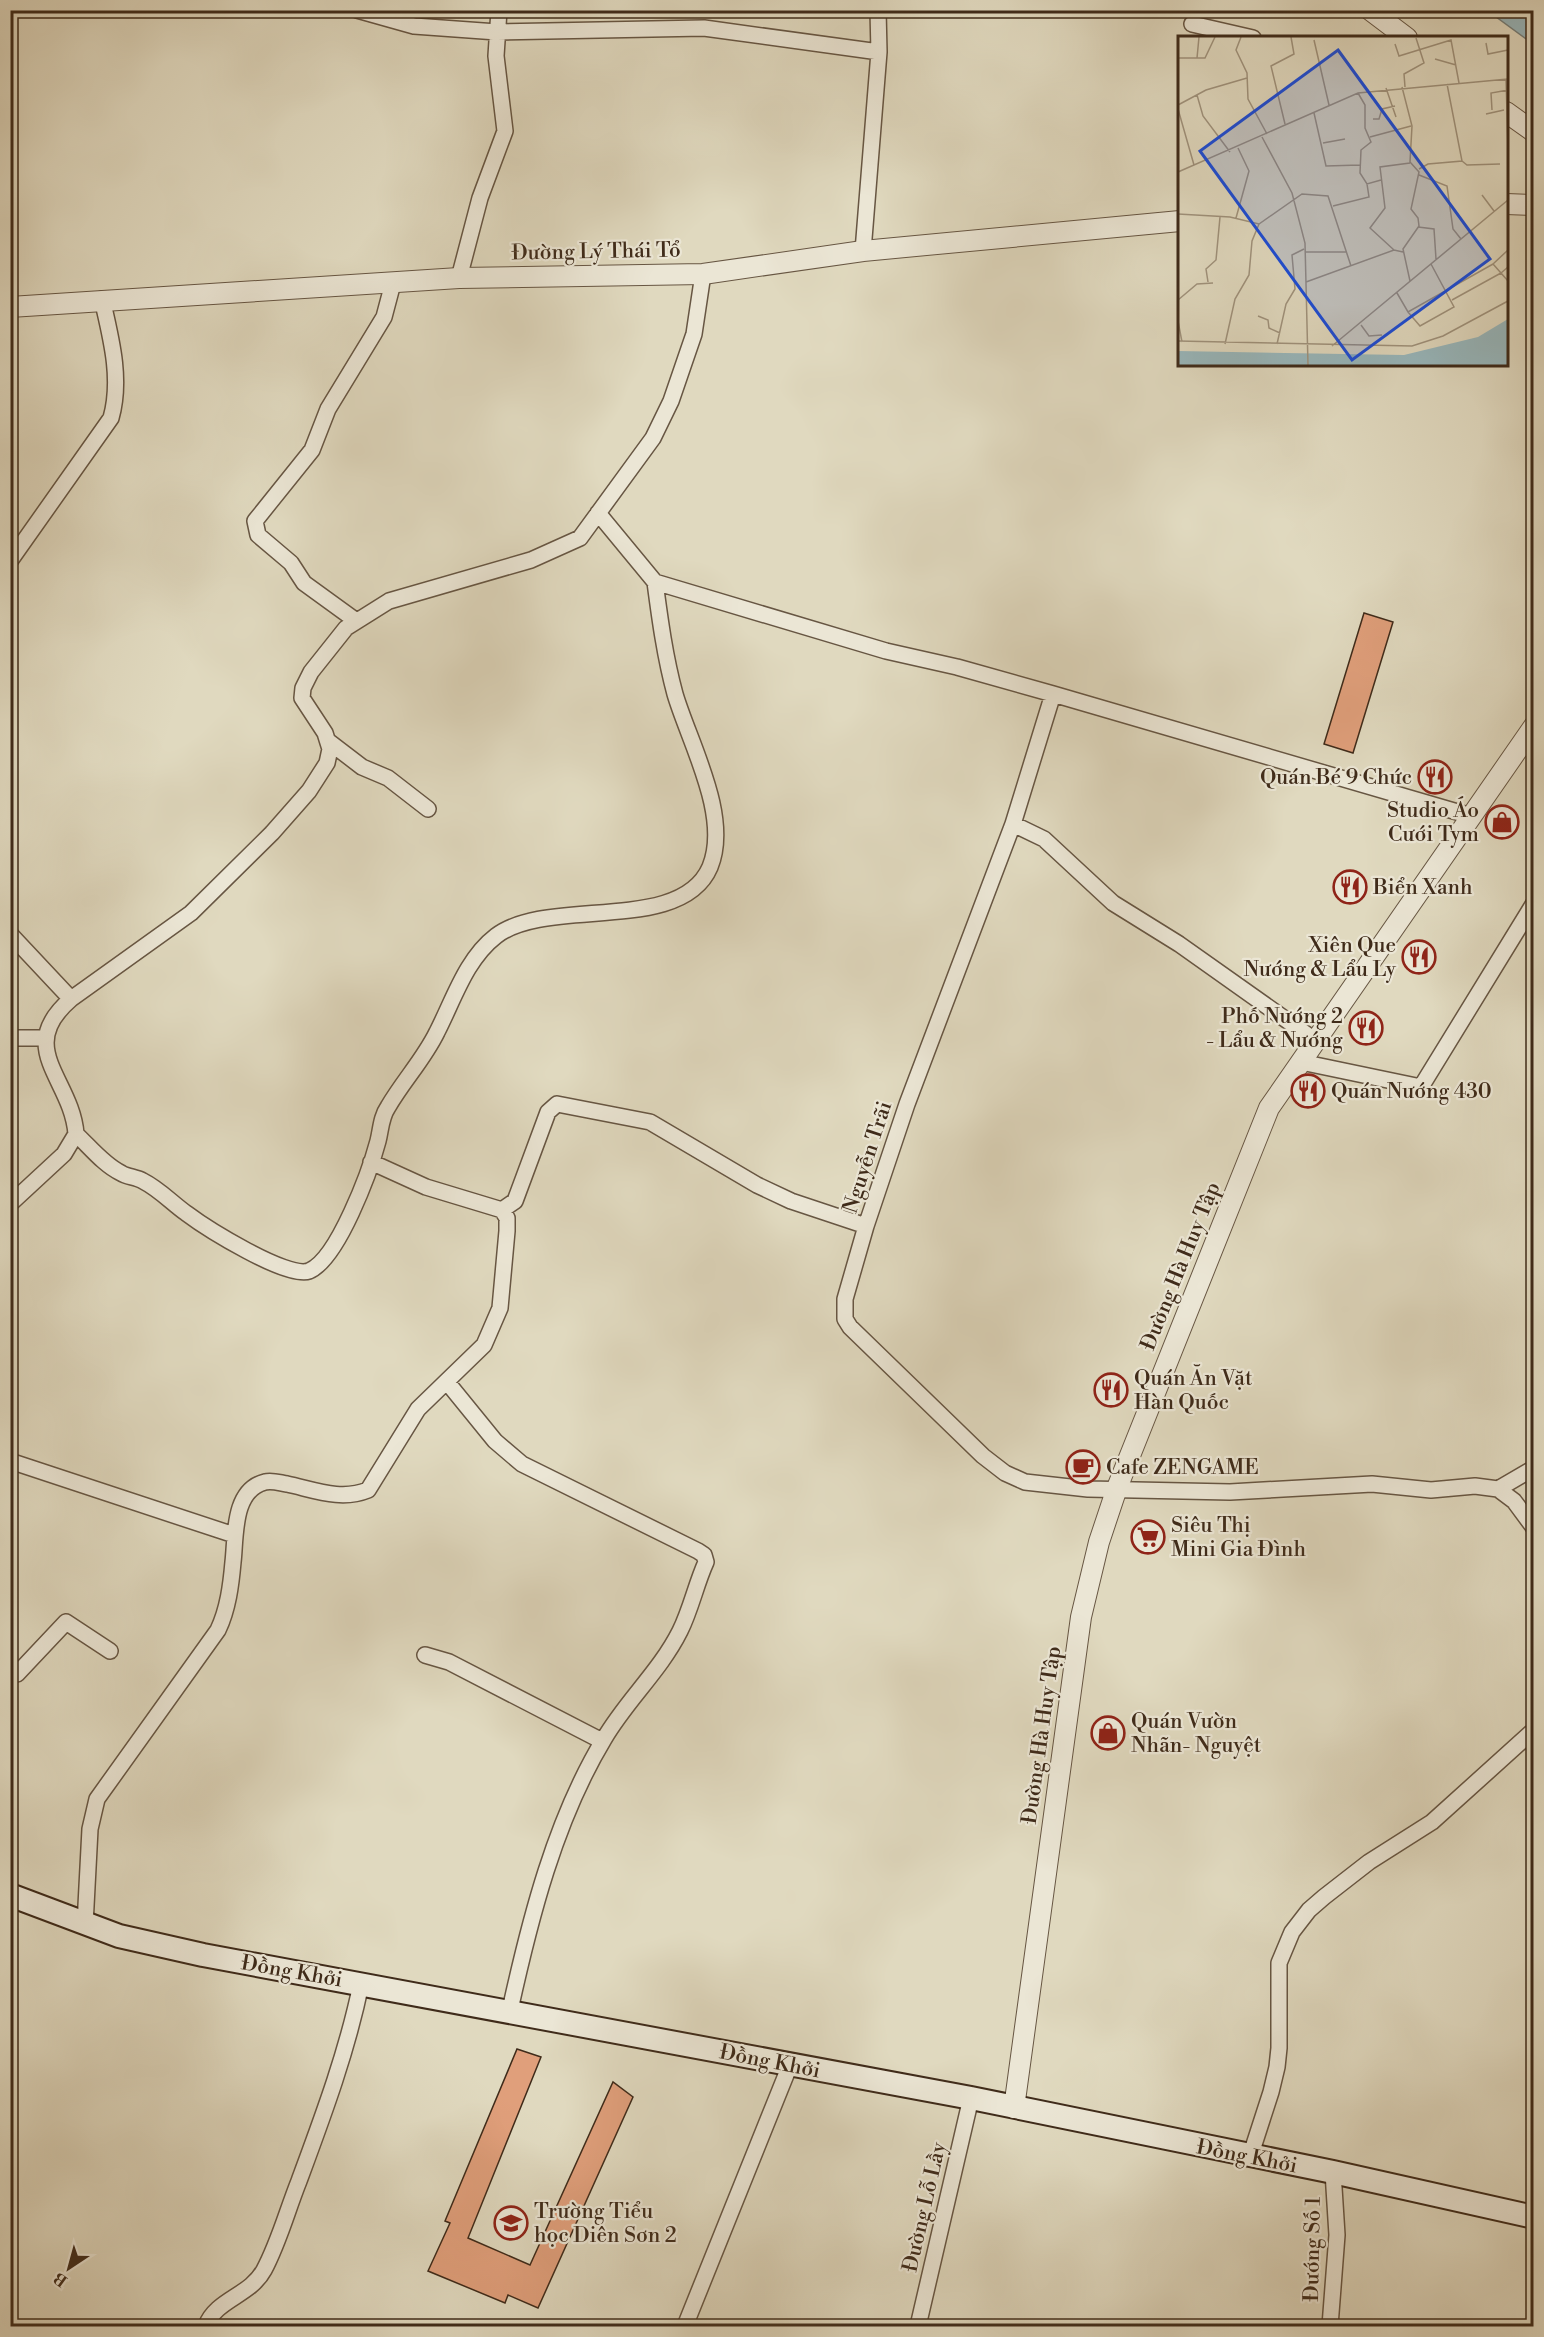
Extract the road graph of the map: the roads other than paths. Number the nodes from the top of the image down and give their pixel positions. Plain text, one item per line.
1 (357, 10) edge
2 (499, 10) edge
3 (878, 10) edge
4 (1370, 10) edge
5 (1192, 24) dead end
6 (497, 32) junction
7 (1244, 36) edge
8 (1404, 36) edge
9 (879, 52) junction
10 (1508, 113) edge
11 (1533, 132) edge
12 (1508, 204) edge
13 (1533, 205) edge
14 (1178, 221) edge
15 (863, 251) junction
16 (703, 274) junction
17 (459, 278) junction
18 (393, 283) junction
19 (102, 299) junction
20 (10, 307) edge
21 (598, 513) junction
22 (10, 561) edge
23 (655, 582) junction
24 (355, 620) junction
25 (1053, 694) junction
26 (1533, 726) edge
27 (328, 741) junction
28 (428, 809) dead end
29 (1471, 816) junction
30 (1013, 824) junction
31 (1533, 903) edge
32 (10, 934) edge
33 (71, 999) junction
34 (10, 1038) edge
35 (44, 1038) junction
36 (1316, 1041) junction
37 (1301, 1062) junction
38 (76, 1134) junction
39 (371, 1162) junction
40 (10, 1204) edge
41 (502, 1210) junction
42 (866, 1226) junction
43 (447, 1382) junction
44 (10, 1461) edge
45 (1533, 1468) edge
46 (1117, 1488) junction
47 (1498, 1489) junction
48 (1533, 1528) edge
49 (234, 1535) junction
50 (110, 1651) dead end
51 (424, 1655) dead end
52 (10, 1674) edge
53 (1533, 1730) edge
54 (602, 1742) junction
55 (10, 1895) edge
56 (85, 1925) junction
57 (361, 1984) junction
58 (510, 2010) junction
59 (790, 2065) junction
60 (971, 2098) junction
61 (1014, 2108) junction
62 (1250, 2157) junction
63 (1334, 2172) junction
64 (1533, 2217) edge
65 (206, 2326) edge
66 (685, 2326) edge
67 (918, 2326) edge
68 (1330, 2326) edge

1 - 6 street
2 - 6 street
3 - 9 street
4 - 8 street
5 - 7 street
6 - 9 street
6 - 17 street
9 - 15 street
10 - 11 street
12 - 13 street
14 - 15 street, Đường Lý Thái Tổ
15 - 16 street, Đường Lý Thái Tổ
16 - 17 street, Đường Lý Thái Tổ
16 - 21 street
17 - 18 street, Đường Lý Thái Tổ
18 - 19 street, Đường Lý Thái Tổ
18 - 24 street
19 - 20 street, Đường Lý Thái Tổ
19 - 22 street
21 - 23 street
21 - 24 street
23 - 25 street
23 - 39 street
24 - 27 street
25 - 29 street
25 - 30 street, Nguyễn Trãi
26 - 29 street, Đường Hà Huy Tập
27 - 28 street
27 - 33 street
29 - 36 street, Đường Hà Huy Tập
30 - 36 street
30 - 42 street, Nguyễn Trãi
31 - 37 street
32 - 33 street
33 - 35 street
34 - 35 street
35 - 38 street
36 - 37 street, Đường Hà Huy Tập
37 - 46 street, Đường Hà Huy Tập
38 - 39 street
38 - 40 street
39 - 41 street
41 - 42 street
41 - 43 street
42 - 46 street, Nguyễn Trãi
43 - 49 street
43 - 54 street
44 - 49 street
45 - 47 street
46 - 47 street, Nguyễn Trãi
46 - 61 street, Đường Hà Huy Tập
47 - 48 street
49 - 56 street
50 - 52 street
51 - 54 street
53 - 62 street
54 - 58 street
55 - 56 main road, Đồng Khởi
56 - 57 main road, Đồng Khởi
57 - 58 main road, Đồng Khởi
57 - 65 street
58 - 59 main road, Đồng Khởi
59 - 60 main road, Đồng Khởi
59 - 66 street
60 - 61 main road, Đồng Khởi
60 - 67 street, Đường Lỗ Lầy
61 - 62 main road, Đồng Khởi
62 - 63 main road, Đồng Khởi
63 - 64 main road, Đồng Khởi
63 - 68 street, Đướng Số 1

